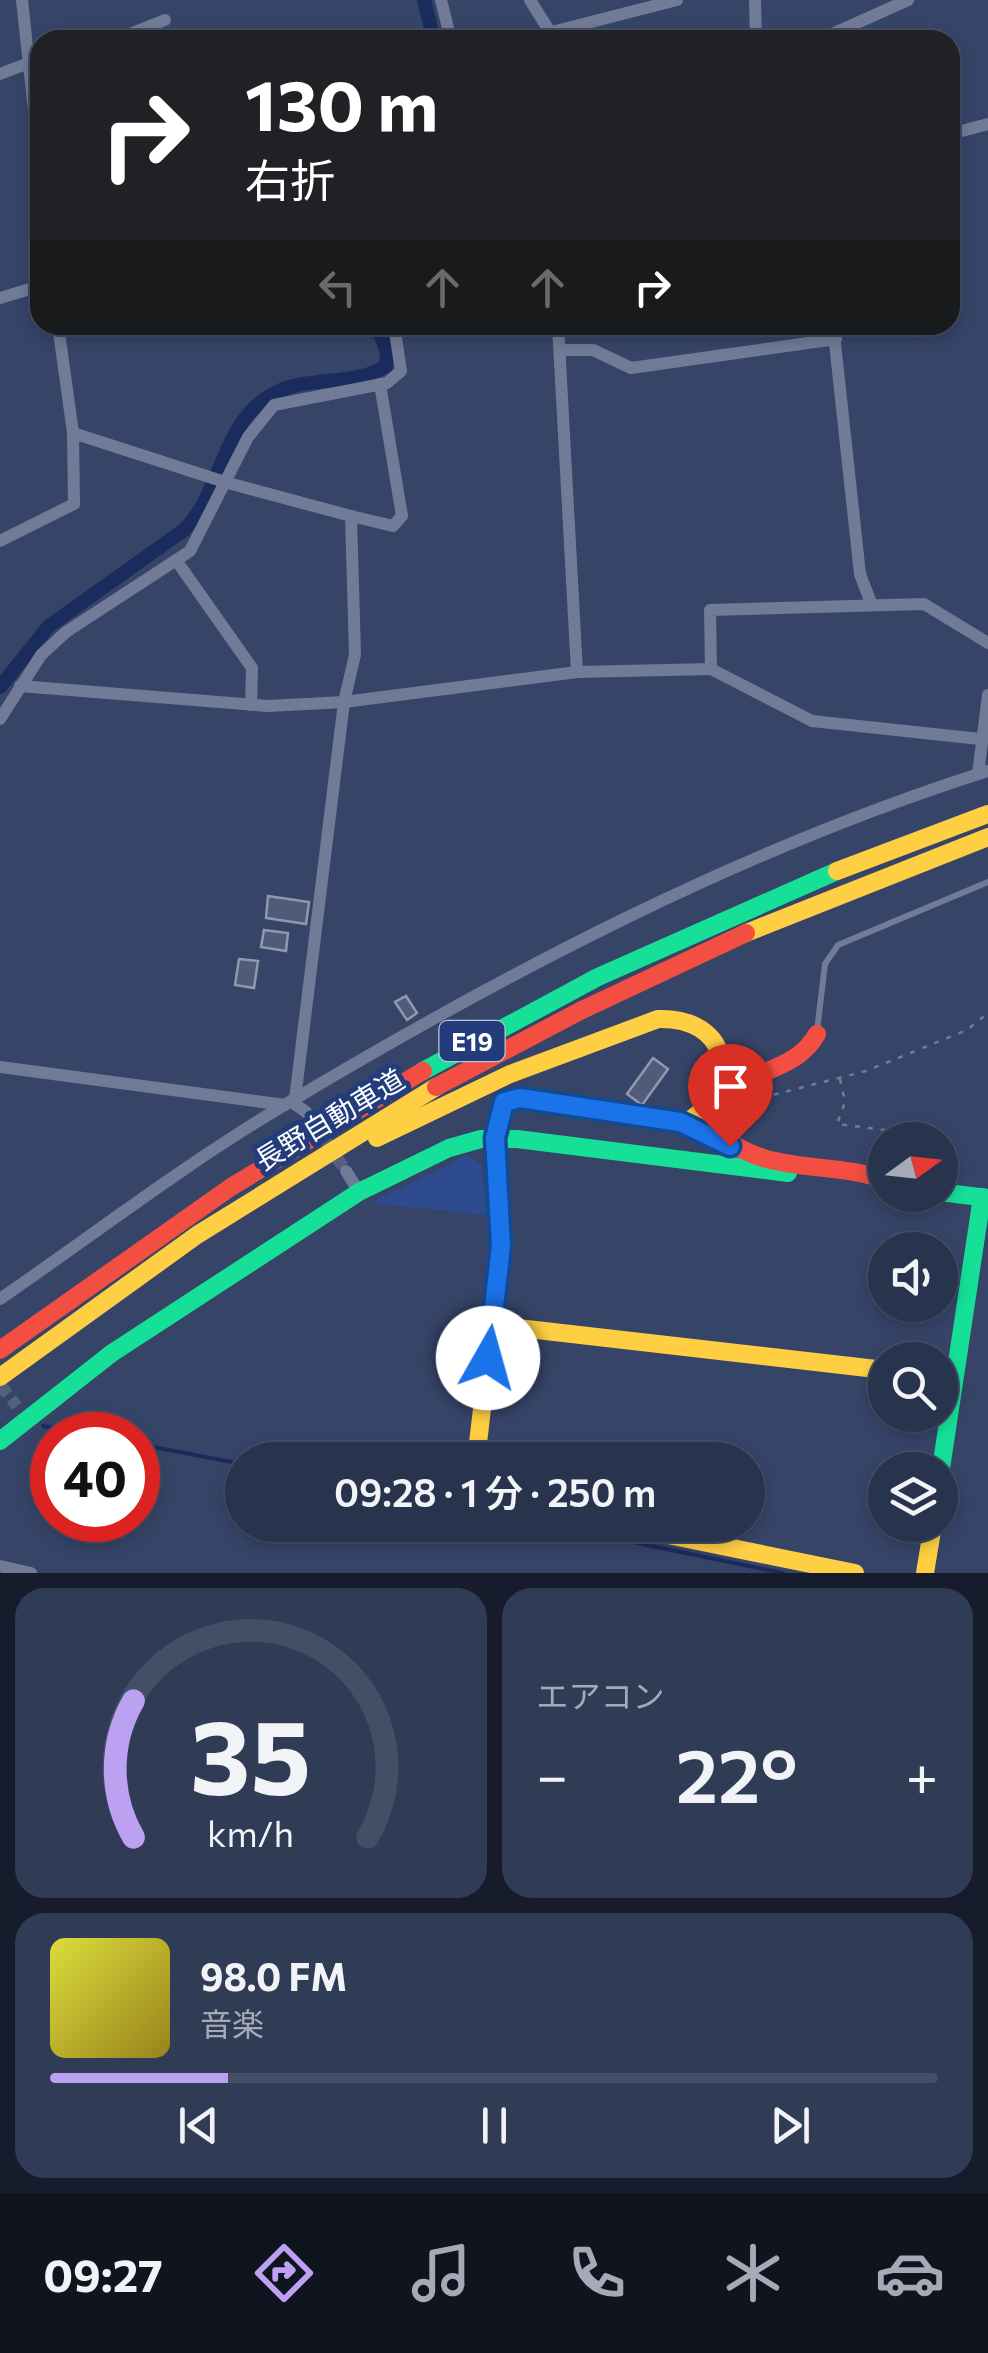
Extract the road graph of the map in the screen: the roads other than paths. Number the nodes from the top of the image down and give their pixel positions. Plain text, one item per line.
1 (22, 0) edge
2 (441, 0) edge
3 (530, 0) edge
4 (678, 0) edge
5 (755, 0) edge
6 (908, 0) edge
7 (165, 20) dead end
8 (140, 30) edge
9 (449, 30) edge
10 (550, 30) edge
11 (575, 30) edge
12 (756, 30) edge
13 (845, 30) edge
14 (30, 50) edge
15 (30, 69) edge
16 (0, 74) edge
17 (988, 124) edge
18 (960, 131) edge
19 (30, 289) edge
20 (0, 298) edge
21 (59, 335) edge
22 (396, 335) edge
23 (559, 335) edge
24 (818, 335) edge
25 (835, 335) edge
26 (560, 350) junction
27 (380, 384) junction
28 (73, 432) junction
29 (228, 484) junction
30 (351, 516) junction
31 (0, 542) edge
32 (176, 560) junction
33 (871, 603) junction
34 (988, 643) edge
35 (711, 670) junction
36 (578, 672) junction
37 (20, 686) junction
38 (988, 695) edge
39 (344, 702) junction
40 (252, 705) junction
41 (0, 719) edge
42 (980, 739) junction
43 (983, 772) edge
44 (988, 814) edge
45 (988, 837) edge
46 (988, 882) edge
47 (817, 1034) joint
48 (0, 1068) edge
49 (291, 1102) junction
50 (306, 1112) tunnel mouth
51 (680, 1122) junction
52 (495, 1138) junction
53 (724, 1140) junction
54 (346, 1171) tunnel mouth
55 (868, 1174) edge
56 (868, 1180) edge
57 (359, 1192) junction
58 (958, 1194) edge
59 (985, 1198) edge
60 (982, 1228) edge
61 (160, 1260) junction
62 (0, 1299) edge
63 (493, 1325) junction
64 (955, 1342) edge
65 (0, 1350) edge
66 (868, 1368) edge
67 (0, 1377) edge
68 (0, 1441) edge
69 (478, 1442) edge
70 (703, 1542) edge
71 (930, 1542) edge
72 (2, 1565) edge
73 (32, 1573) edge
74 (855, 1573) edge
75 (925, 1573) edge

1 - 14 street
2 - 9 street
3 - 10 street
4 - 11 street
5 - 12 street
6 - 13 street
7 - 8 street
15 - 16 street
17 - 18 street
19 - 20 street
21 - 28 street
22 - 27 street
23 - 26 street
24 - 26 street
25 - 33 street
26 - 36 street
27 - 29 street
27 - 30 street
28 - 29 street
28 - 31 street
29 - 30 street
29 - 32 street
30 - 39 street
32 - 37 street
32 - 40 street
33 - 34 street
33 - 35 street
35 - 36 street
35 - 42 street
36 - 39 street
37 - 40 street
37 - 41 street
38 - 42 street
39 - 40 street
39 - 49 street
42 - 43 street
43 - 49 street
44 - 65 main road, 長野自動車道 / E19
45 - 61 main road, 長野自動車道 / E19
46 - 47 lane
47 - 53 main road
48 - 49 street
49 - 50 street
49 - 62 street
51 - 52 main road
51 - 53 lane
51 - 61 main road
52 - 56 main road
52 - 57 main road
52 - 63 main road
53 - 55 main road
54 - 57 street
57 - 68 main road
58 - 59 main road
59 - 60 main road
60 - 64 main road
61 - 67 main road, 長野自動車道 / E19
63 - 66 main road
63 - 69 main road
70 - 74 main road
71 - 75 main road
72 - 73 street

